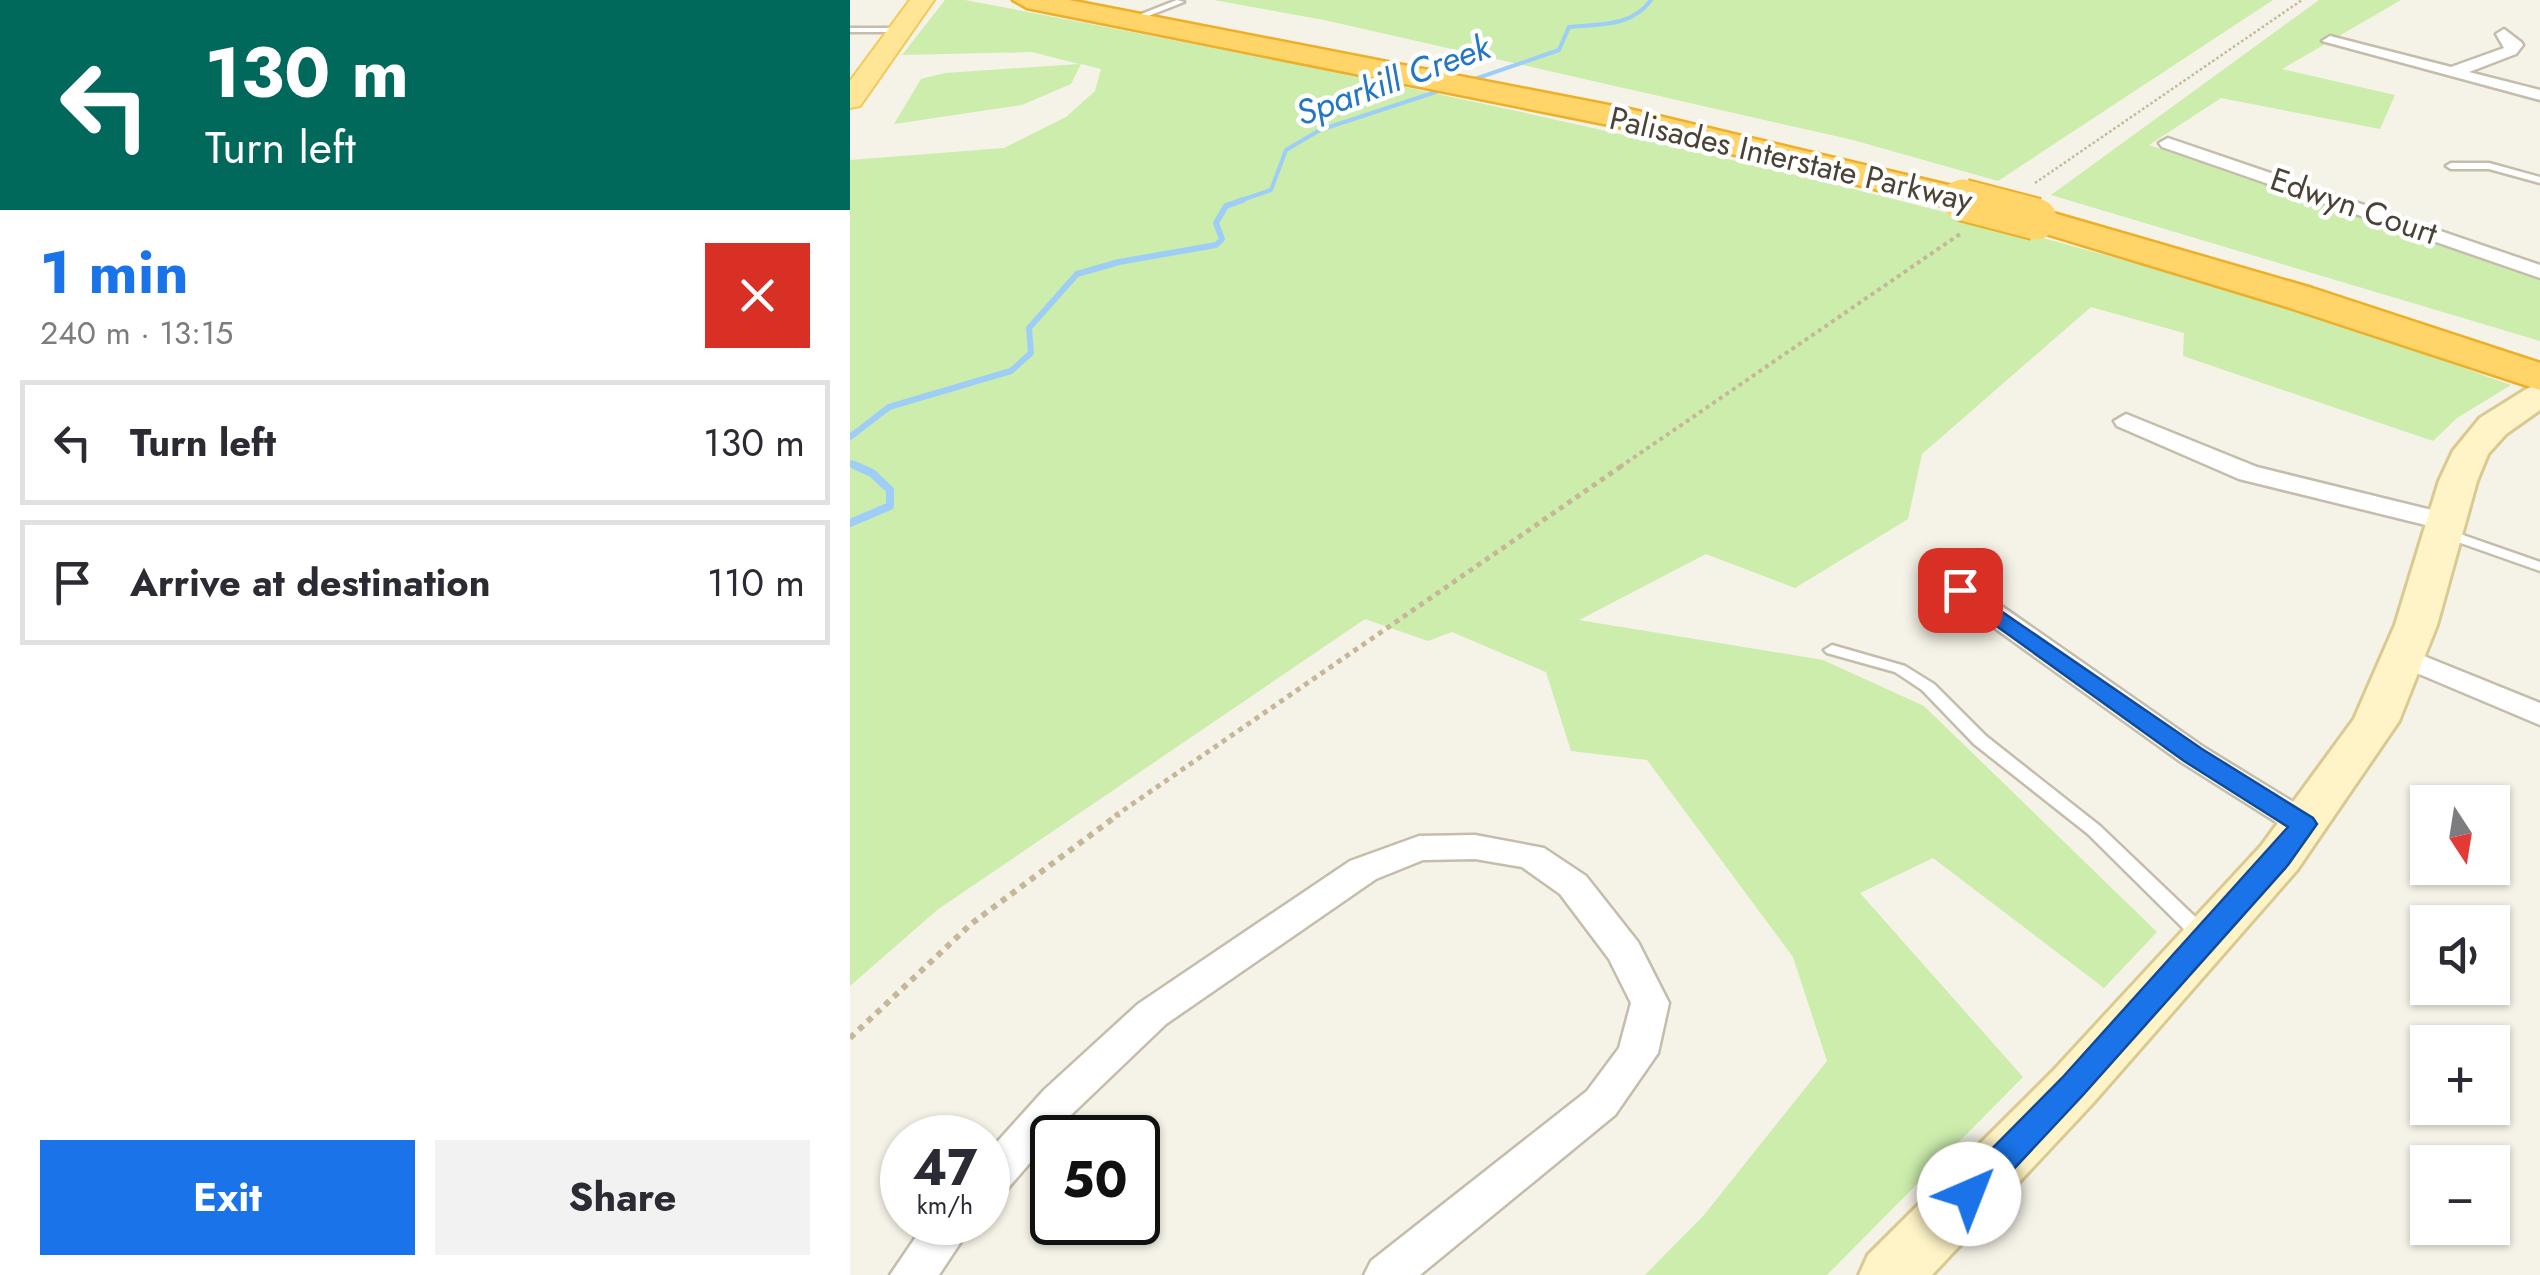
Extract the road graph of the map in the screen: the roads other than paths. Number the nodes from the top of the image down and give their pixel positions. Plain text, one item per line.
1 (922, 0) edge
2 (1027, 0) edge
3 (1174, 1) edge
4 (1130, 20) junction
5 (850, 30) edge
6 (900, 30) junction
7 (2504, 34) dead end
8 (2330, 41) dead end
9 (2456, 71) junction
10 (853, 92) edge
11 (2540, 95) edge
12 (2168, 143) dead end
13 (2452, 166) dead end
14 (2540, 180) edge
15 (2040, 204) junction
16 (1966, 205) junction
17 (2540, 272) edge
18 (2540, 348) edge
19 (2540, 377) edge
20 (2520, 409) edge
21 (2126, 421) dead end
22 (2444, 527) junction
23 (2540, 567) edge
24 (1960, 590) dead end
25 (1832, 650) dead end
26 (2404, 657) junction
27 (2540, 715) edge
28 (2304, 824) junction
29 (2206, 939) junction
30 (1010, 1156) edge
31 (935, 1245) edge
32 (913, 1275) edge
33 (1386, 1275) edge
34 (1891, 1275) edge

1 - 6 main road
2 - 4 highway, Palisades Interstate Parkway
3 - 4 lane
3 - 16 highway, Palisades Interstate Parkway
4 - 16 highway, Palisades Interstate Parkway
5 - 6 lane
6 - 10 main road
7 - 9 street
8 - 9 street
9 - 11 street
12 - 17 street, Edwyn Court
13 - 14 lane
15 - 16 highway, Palisades Interstate Parkway, bridge
15 - 18 highway, Palisades Interstate Parkway
15 - 19 highway, Palisades Interstate Parkway
20 - 22 main road
21 - 22 street
22 - 23 lane
22 - 26 main road
24 - 28 street
25 - 29 lane
26 - 27 street
26 - 28 main road
28 - 29 main road
29 - 34 main road
30 - 33 street
31 - 32 street

